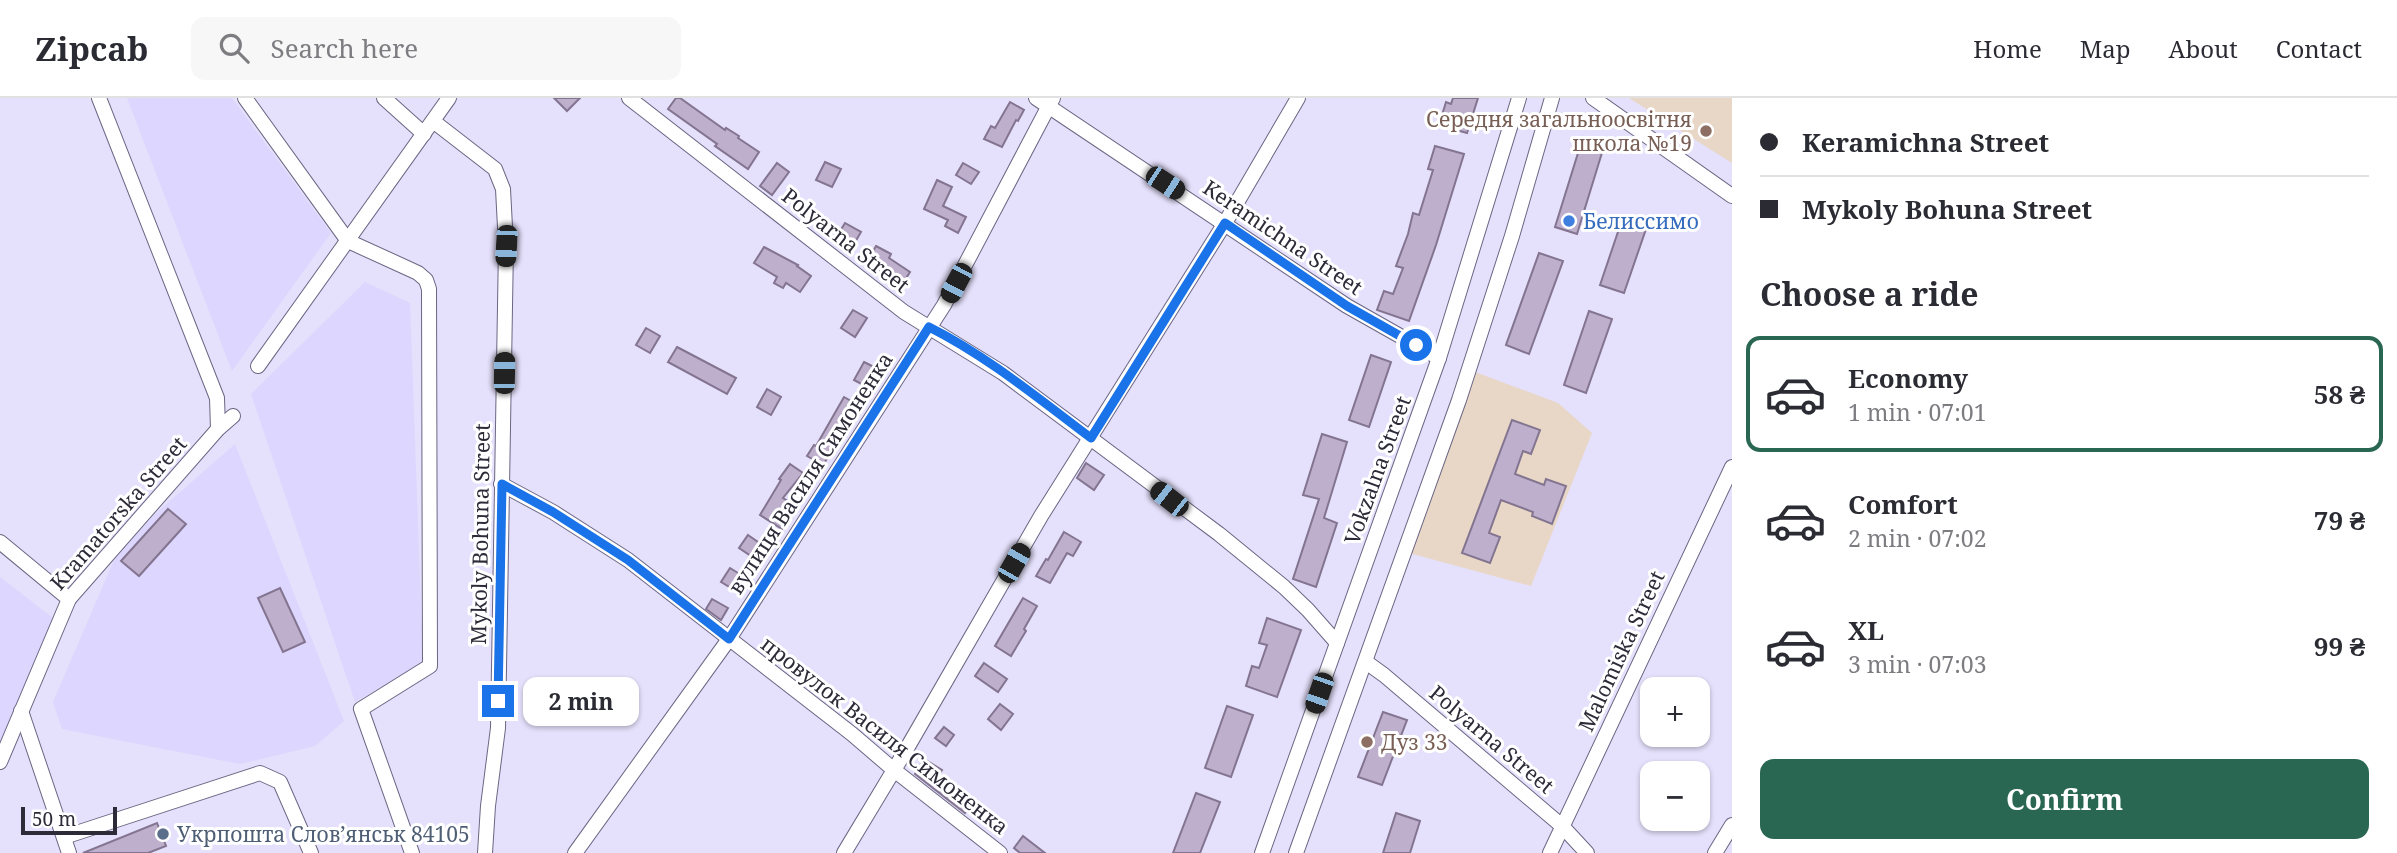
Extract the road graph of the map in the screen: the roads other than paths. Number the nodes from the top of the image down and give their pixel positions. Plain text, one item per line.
1 (99, 98) edge
2 (245, 98) edge
3 (384, 98) edge
4 (449, 98) edge
5 (629, 98) edge
6 (1298, 98) edge
7 (1519, 98) edge
8 (1552, 98) edge
9 (1593, 98) edge
10 (1046, 101) edge
11 (433, 121) junction
12 (424, 134) junction
13 (1732, 196) edge
14 (1225, 223) junction
15 (348, 241) junction
16 (929, 327) junction
17 (1439, 359) junction
18 (258, 366) dead end
19 (233, 416) dead end
20 (218, 429) junction
21 (1091, 438) junction
22 (1732, 467) edge
23 (502, 484) junction
24 (0, 542) edge
25 (69, 598) junction
26 (729, 639) junction
27 (1337, 643) junction
28 (1366, 662) junction
29 (21, 711) junction
30 (0, 762) edge
31 (894, 770) junction
32 (1732, 825) edge
33 (1562, 826) junction
34 (64, 837) junction
35 (69, 853) edge
36 (311, 853) edge
37 (412, 853) edge
38 (485, 853) edge
39 (575, 853) edge
40 (844, 853) edge
41 (1000, 853) edge
42 (1262, 853) edge
43 (1296, 853) edge
44 (1550, 853) edge
45 (1587, 853) edge
46 (1714, 853) edge

1 - 20 street
2 - 15 street
3 - 12 street
4 - 11 street
5 - 16 street, Polyarna Street
6 - 14 street
7 - 17 street, Vokzalna Street
8 - 28 street
9 - 13 street
10 - 14 street, Keramichna Street
10 - 16 street, вулиця Василя Симоненка
11 - 12 street
11 - 23 street, Mykoly Bohuna Street
12 - 15 street
14 - 17 street, Keramichna Street
14 - 21 street
15 - 18 street
15 - 37 street
16 - 21 street, Polyarna Street
16 - 26 street, вулиця Василя Симоненка
17 - 27 street, Vokzalna Street
19 - 20 street, Kramatorska Street
20 - 25 street, Kramatorska Street
21 - 27 street, Polyarna Street
21 - 31 street
22 - 33 street, Malomiska Street
23 - 26 street, провулок Василя Симоненка
23 - 38 street, Mykoly Bohuna Street
24 - 25 street
25 - 29 street, Kramatorska Street
26 - 31 street, провулок Василя Симоненка
26 - 39 street, вулиця Василя Симоненка
27 - 42 street, Vokzalna Street
28 - 33 street, Polyarna Street
28 - 43 street
29 - 30 street, Kramatorska Street
29 - 34 street
31 - 40 street
31 - 41 street, провулок Василя Симоненка
32 - 46 street
33 - 44 street, Malomiska Street
33 - 45 street, Polyarna Street
34 - 35 street
34 - 36 street

